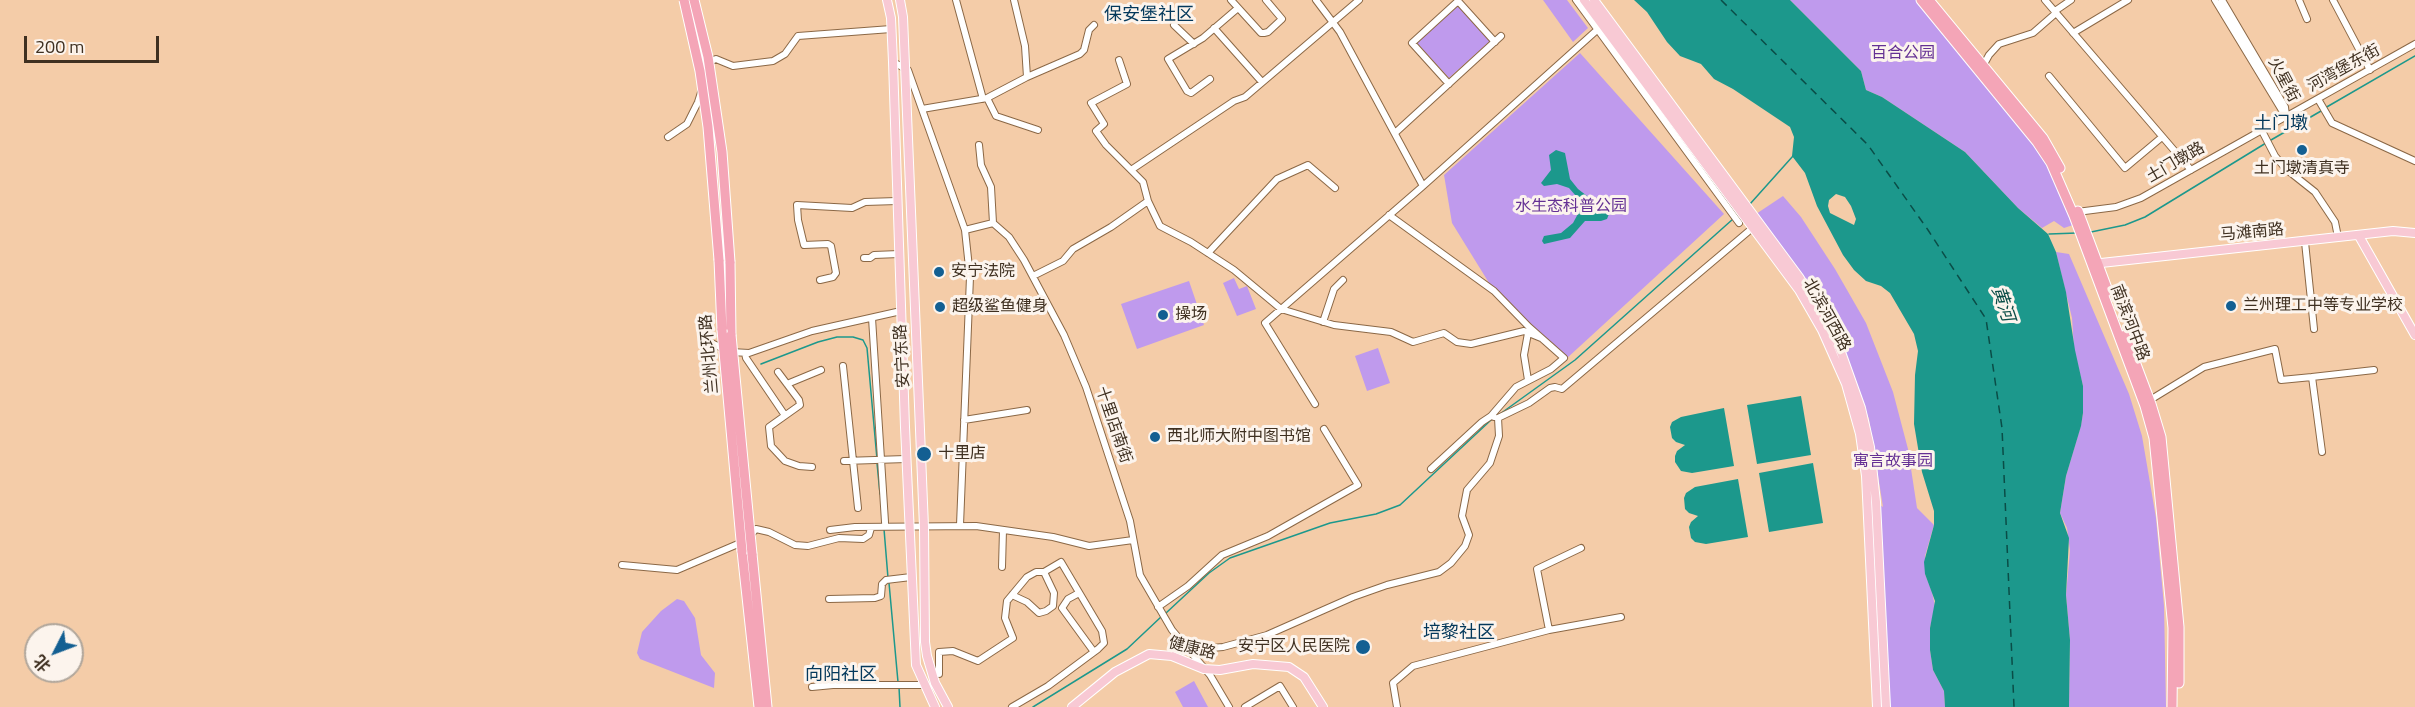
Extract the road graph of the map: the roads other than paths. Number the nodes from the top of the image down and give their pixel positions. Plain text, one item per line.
1 (684, 0) edge
2 (694, 0) edge
3 (887, 0) edge
4 (900, 0) edge
5 (956, 0) edge
6 (1014, 0) edge
7 (1231, 0) edge
8 (1266, 0) edge
9 (1316, 0) edge
10 (1359, 0) edge
11 (1446, 0) edge
12 (1576, 0) edge
13 (1584, 0) edge
14 (1593, 0) edge
15 (1921, 0) edge
16 (1929, 0) edge
17 (2045, 0) edge
18 (2071, 0) edge
19 (2128, 0) edge
20 (2215, 0) edge
21 (2222, 0) edge
22 (2299, 0) edge
23 (2333, 0) edge
24 (1452, 7) junction
25 (1238, 8) junction
26 (2055, 12) junction
27 (2307, 19) dead end
28 (1334, 22) junction
29 (1094, 25) dead end
30 (1174, 25) dead end
31 (1214, 28) junction
32 (891, 29) junction
33 (1597, 30) junction
34 (2073, 33) junction
35 (1501, 36) dead end
36 (1495, 42) junction
37 (1194, 44) junction
38 (2415, 44) edge
39 (1119, 60) dead end
40 (893, 62) junction
41 (1983, 66) junction
42 (903, 67) junction
43 (2370, 70) junction
44 (2049, 76) dead end
45 (1027, 77) junction
46 (1210, 79) dead end
47 (1262, 82) junction
48 (1449, 84) junction
49 (985, 99) junction
50 (2318, 99) junction
51 (922, 109) junction
52 (2286, 117) junction
53 (2261, 129) junction
54 (1038, 130) dead end
55 (1395, 133) junction
56 (668, 137) dead end
57 (2162, 137) junction
58 (980, 145) dead end
59 (2415, 160) edge
60 (1131, 170) junction
61 (2191, 170) junction
62 (1423, 186) junction
63 (1335, 188) dead end
64 (897, 201) junction
65 (1148, 201) junction
66 (1738, 209) junction
67 (2076, 212) junction
68 (1389, 215) junction
69 (1745, 218) junction
70 (993, 223) junction
71 (1756, 225) junction
72 (965, 230) junction
73 (2415, 233) edge
74 (2359, 236) junction
75 (2338, 237) junction
76 (2305, 242) junction
77 (1208, 253) junction
78 (899, 254) junction
79 (864, 258) dead end
80 (725, 261) junction
81 (2094, 264) junction
82 (1033, 276) junction
83 (820, 280) dead end
84 (1343, 280) dead end
85 (1281, 309) junction
86 (901, 311) junction
87 (872, 318) junction
88 (1323, 322) junction
89 (2314, 329) dead end
90 (1528, 333) junction
91 (2415, 335) edge
92 (1541, 338) junction
93 (709, 342) dead end
94 (745, 353) junction
95 (843, 366) dead end
96 (821, 370) dead end
97 (2374, 370) dead end
98 (778, 372) dead end
99 (2312, 376) junction
100 (1528, 380) junction
101 (787, 384) junction
102 (2150, 400) junction
103 (1315, 404) dead end
104 (1027, 410) dead end
105 (784, 414) junction
106 (1494, 417) junction
107 (964, 420) junction
108 (1324, 429) dead end
109 (2322, 453) dead end
110 (906, 459) junction
111 (878, 460) junction
112 (843, 461) dead end
113 (853, 461) junction
114 (812, 467) dead end
115 (1431, 469) dead end
116 (858, 507) dead end
117 (884, 525) junction
118 (960, 525) junction
119 (908, 527) junction
120 (924, 527) junction
121 (871, 528) junction
122 (830, 530) dead end
123 (1003, 530) junction
124 (1133, 540) junction
125 (1581, 548) dead end
126 (747, 553) junction
127 (622, 565) dead end
128 (1002, 567) dead end
129 (1044, 572) junction
130 (911, 577) junction
131 (1079, 593) junction
132 (1012, 595) junction
133 (829, 599) dead end
134 (1053, 606) junction
135 (1062, 608) junction
136 (1160, 610) junction
137 (1621, 617) dead end
138 (1549, 630) junction
139 (1188, 650) junction
140 (1094, 652) junction
141 (1204, 669) junction
142 (939, 674) dead end
143 (923, 685) junction
144 (812, 687) dead end
145 (759, 707) edge
146 (767, 707) edge
147 (935, 707) edge
148 (948, 707) edge
149 (1012, 707) edge
150 (1072, 707) edge
151 (1229, 707) edge
152 (1245, 707) edge
153 (1293, 707) edge
154 (1323, 707) edge
155 (1397, 707) edge
156 (1877, 707) edge
157 (1886, 707) edge
158 (2172, 707) edge
159 (2178, 707) edge

1 - 80 highway, 兰州北环路, bridge
2 - 80 highway, 兰州北环路, bridge
3 - 32 main road, 安宁东路
4 - 42 main road, 安宁东路
5 - 49 street
6 - 45 street
7 - 25 street
8 - 25 street
9 - 28 street
10 - 28 street
11 - 24 street
12 - 33 street
13 - 66 main road, 北滨河西路
14 - 66 main road, 北滨河西路
15 - 67 highway, 南滨河中路
16 - 41 highway, 南滨河中路
17 - 26 street
18 - 26 street
19 - 34 street
20 - 52 street, 火星街
21 - 52 street, 火星街
22 - 27 street
23 - 43 street
24 - 36 street
24 - 48 street
25 - 31 street
26 - 34 street
26 - 41 street
28 - 47 street
28 - 55 street
29 - 45 street
30 - 37 street
31 - 37 street
31 - 47 street
32 - 40 main road, 安宁东路
32 - 56 street
33 - 62 street
33 - 66 street
34 - 57 street
35 - 36 street
36 - 48 street
37 - 46 street
38 - 43 street, 河湾堡东街
39 - 60 street
40 - 42 street
40 - 64 main road, 安宁东路
41 - 67 highway, 南滨河中路
42 - 51 street
42 - 120 main road, 安宁东路
43 - 50 street, 河湾堡东街
44 - 57 street
45 - 49 street
47 - 60 street
48 - 55 street
49 - 51 street
49 - 54 street
50 - 52 street, 河湾堡东街
50 - 59 street
51 - 72 street
52 - 53 street, 土门墩路
53 - 61 street, 土门墩路
53 - 75 street
55 - 62 street
57 - 61 street
58 - 70 street
60 - 65 street
61 - 67 street, 土门墩路
62 - 68 street
63 - 77 street
64 - 78 main road, 安宁东路
64 - 83 street
65 - 77 street
65 - 82 street
66 - 69 main road, 北滨河西路
66 - 69 street
67 - 81 highway, 南滨河中路
68 - 85 street
68 - 92 street
69 - 71 main road, 北滨河西路
70 - 72 street
70 - 82 street, 十里店南街
71 - 106 street
71 - 156 main road, 北滨河西路
71 - 157 main road, 北滨河西路
72 - 107 street
73 - 74 main road, 马滩南路
74 - 75 main road, 马滩南路
74 - 91 main road
75 - 76 main road, 马滩南路
76 - 81 main road, 马滩南路
76 - 89 street
77 - 85 street
78 - 79 street
78 - 86 main road, 安宁东路
80 - 126 highway, 兰州北环路, bridge
81 - 102 highway, 南滨河中路
81 - 158 highway, 南滨河中路
82 - 124 street, 十里店南街
84 - 88 street
85 - 88 street
85 - 103 street
86 - 87 street
86 - 110 main road, 安宁东路
87 - 94 street
87 - 111 street
88 - 90 street
90 - 92 street
90 - 100 street
92 - 100 street
93 - 94 street
94 - 105 street
95 - 113 street
96 - 101 street
97 - 99 street
98 - 101 street
99 - 102 street
99 - 109 street
100 - 106 street
101 - 105 street
102 - 159 highway, 南滨河中路
104 - 107 street
105 - 114 street
106 - 115 street
106 - 139 street
107 - 118 street
108 - 136 street
110 - 111 street
110 - 119 main road, 安宁东路
111 - 113 street
111 - 117 street
112 - 113 street
113 - 116 street
117 - 119 street
117 - 121 street
118 - 120 street
118 - 123 street
119 - 120 street
119 - 130 main road, 安宁东路
120 - 148 main road, 安宁东路
121 - 122 street
121 - 127 street
123 - 124 street
123 - 128 street
124 - 136 street, 十里店南街
125 - 138 street
126 - 145 highway, 兰州北环路
126 - 146 highway, 兰州北环路
129 - 131 street
129 - 132 street
129 - 134 street
130 - 133 street
130 - 143 main road, 安宁东路
131 - 135 street
131 - 140 street
132 - 134 street
132 - 142 street
134 - 135 street
135 - 140 street
136 - 139 street, 十里店南街
137 - 138 street
138 - 155 street
139 - 141 street, 十里店南街
140 - 149 street
141 - 150 main road, 健康路
141 - 151 street, 十里店南街
141 - 154 main road, 健康路
143 - 144 street
143 - 147 main road, 安宁东路
152 - 153 street

